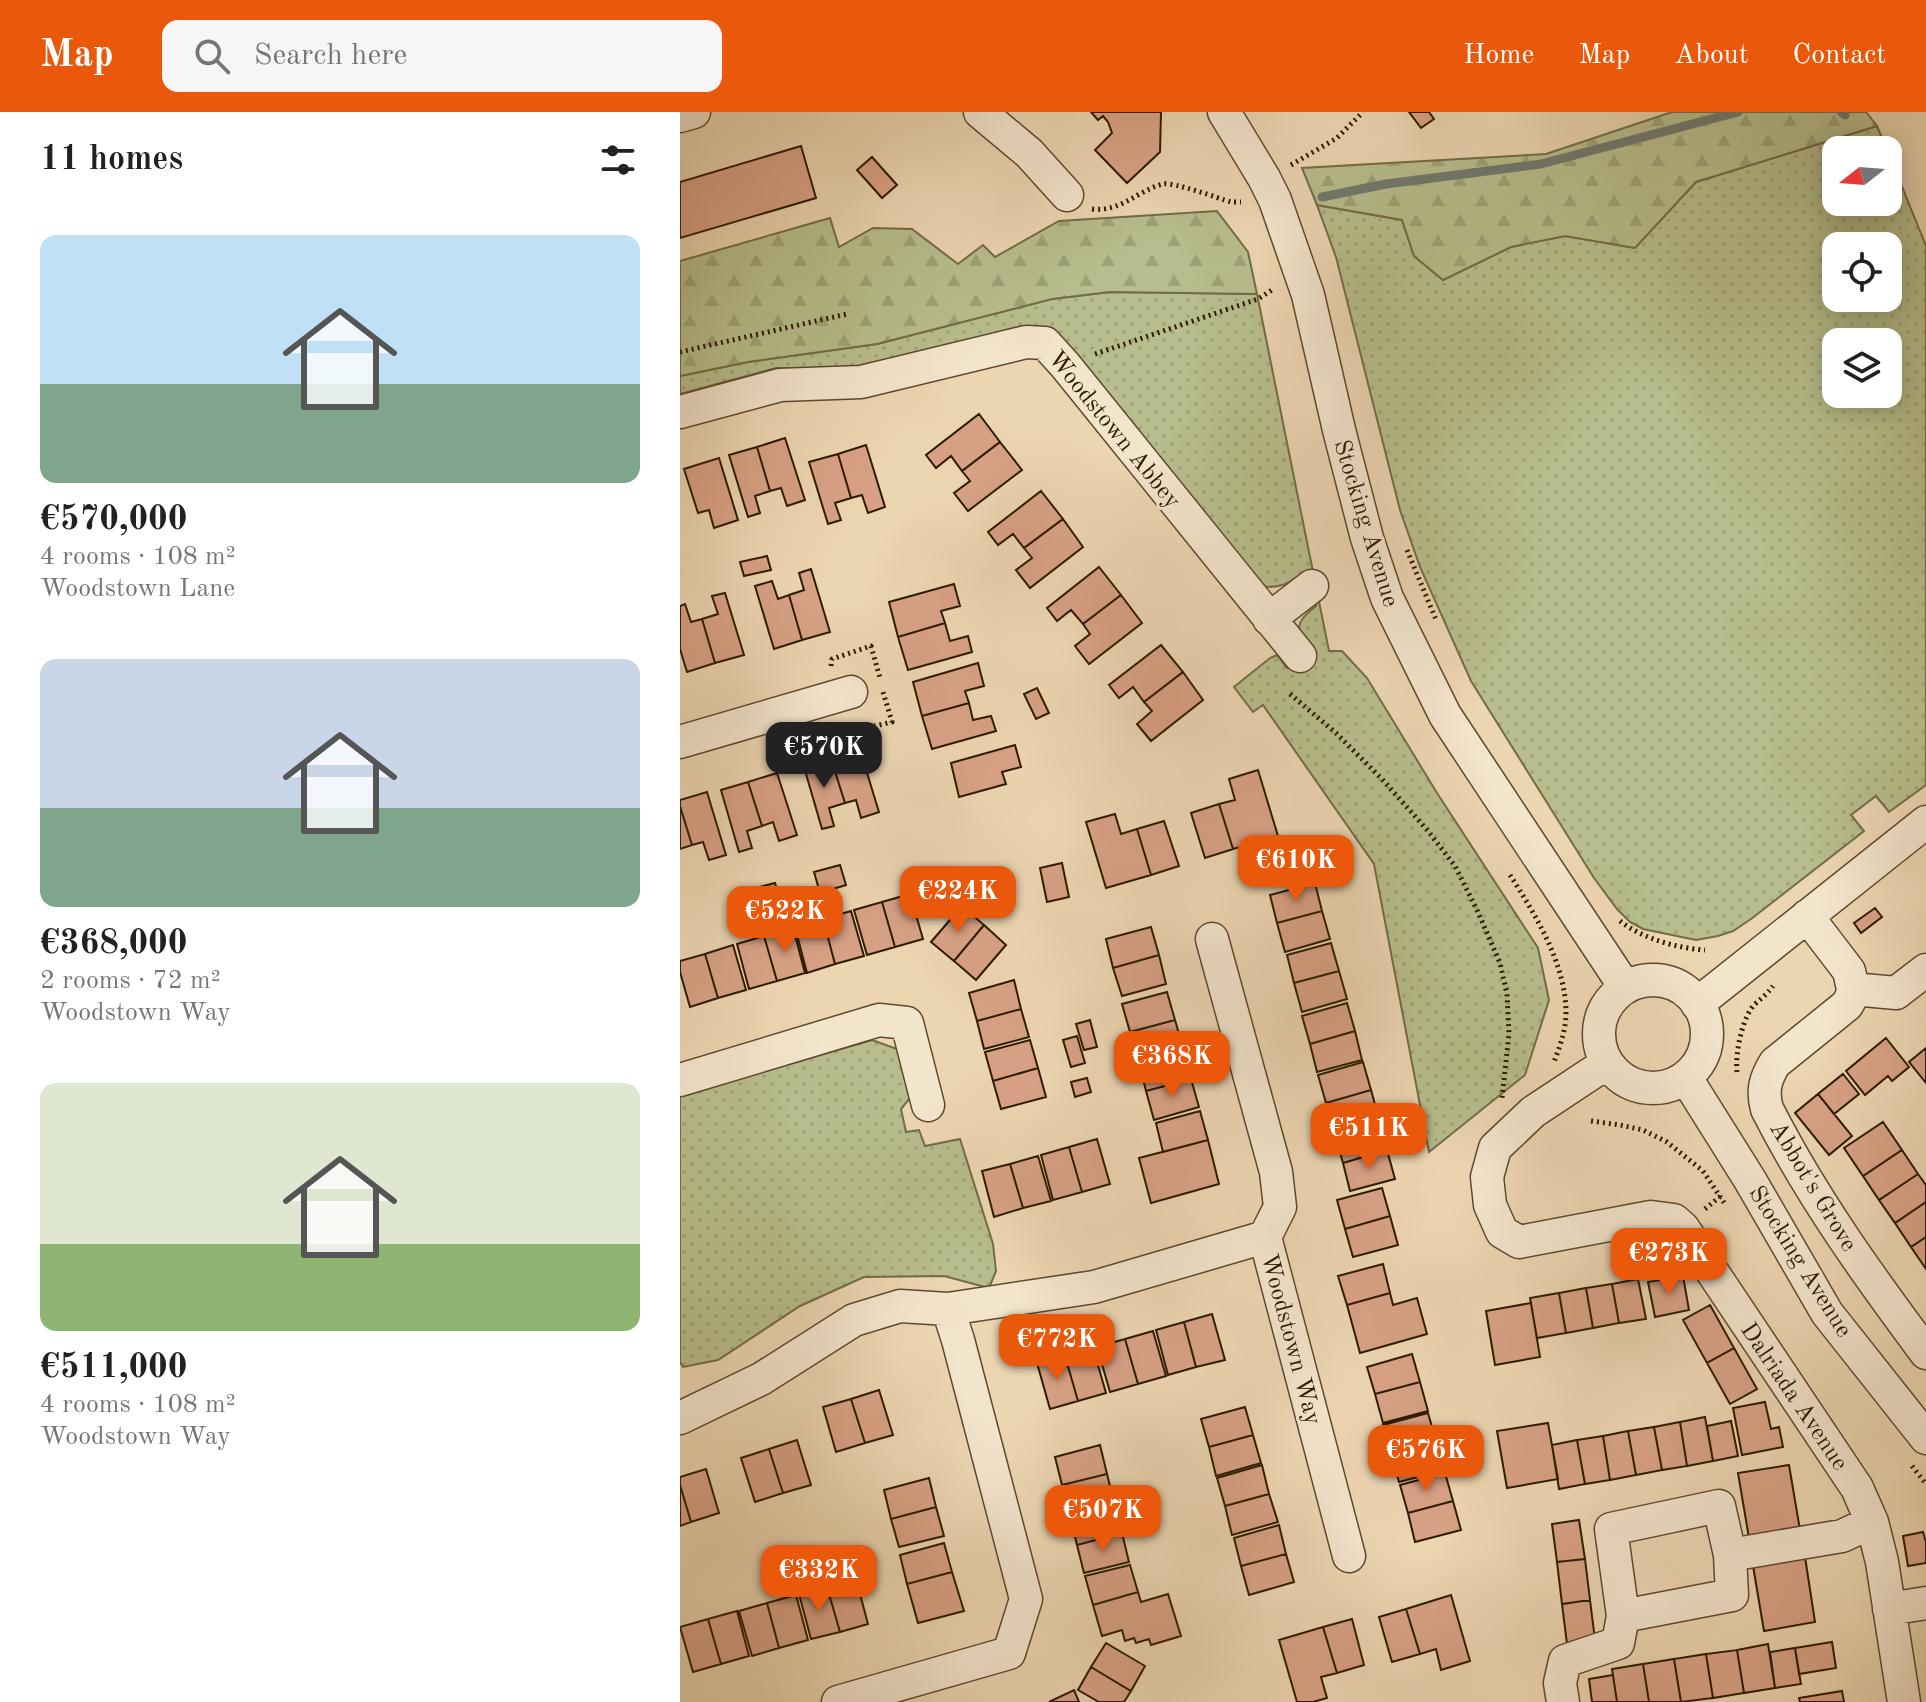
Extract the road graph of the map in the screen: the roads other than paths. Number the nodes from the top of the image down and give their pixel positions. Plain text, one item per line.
1 (694, 112) edge
2 (980, 112) edge
3 (1224, 112) edge
4 (680, 116) edge
5 (1067, 195) road end
6 (680, 412) edge
7 (1312, 586) dead end
8 (1269, 619) junction
9 (1300, 656) dead end
10 (851, 692) dead end
11 (680, 742) edge
12 (1926, 822) edge
13 (1807, 916) junction
14 (1212, 939) dead end
15 (1926, 970) edge
16 (1625, 987) junction
17 (1853, 989) junction
18 (1697, 1004) junction
19 (1607, 1063) junction
20 (1686, 1078) junction
21 (680, 1080) edge
22 (928, 1105) dead end
23 (1265, 1237) junction
24 (948, 1309) junction
25 (1926, 1353) edge
26 (680, 1418) edge
27 (1926, 1438) edge
28 (1872, 1522) junction
29 (1730, 1555) junction
30 (1349, 1556) dead end
31 (1926, 1603) edge
32 (1889, 1609) junction
33 (1623, 1616) junction
34 (838, 1702) edge
35 (1563, 1702) edge
36 (1904, 1702) edge

1 - 4 street
2 - 5 street
3 - 16 street, Stocking Avenue
6 - 8 street, Woodstown Abbey
7 - 8 street
8 - 9 street, Woodstown Abbey
10 - 11 street
12 - 13 street
13 - 17 street
13 - 18 street
14 - 23 street, Woodstown Way
15 - 17 street
16 - 18 street
16 - 19 street
17 - 25 street, Abbot's Grove
18 - 20 street
19 - 20 street
19 - 28 street, Dalriada Avenue
20 - 27 street, Stocking Avenue
21 - 22 street
23 - 24 street
23 - 30 street, Woodstown Way
24 - 26 street
24 - 34 street
28 - 29 street
28 - 32 street, Dalriada Avenue
29 - 33 street
29 - 33 street
31 - 32 street
32 - 36 street, Dalriada Avenue
33 - 35 street

